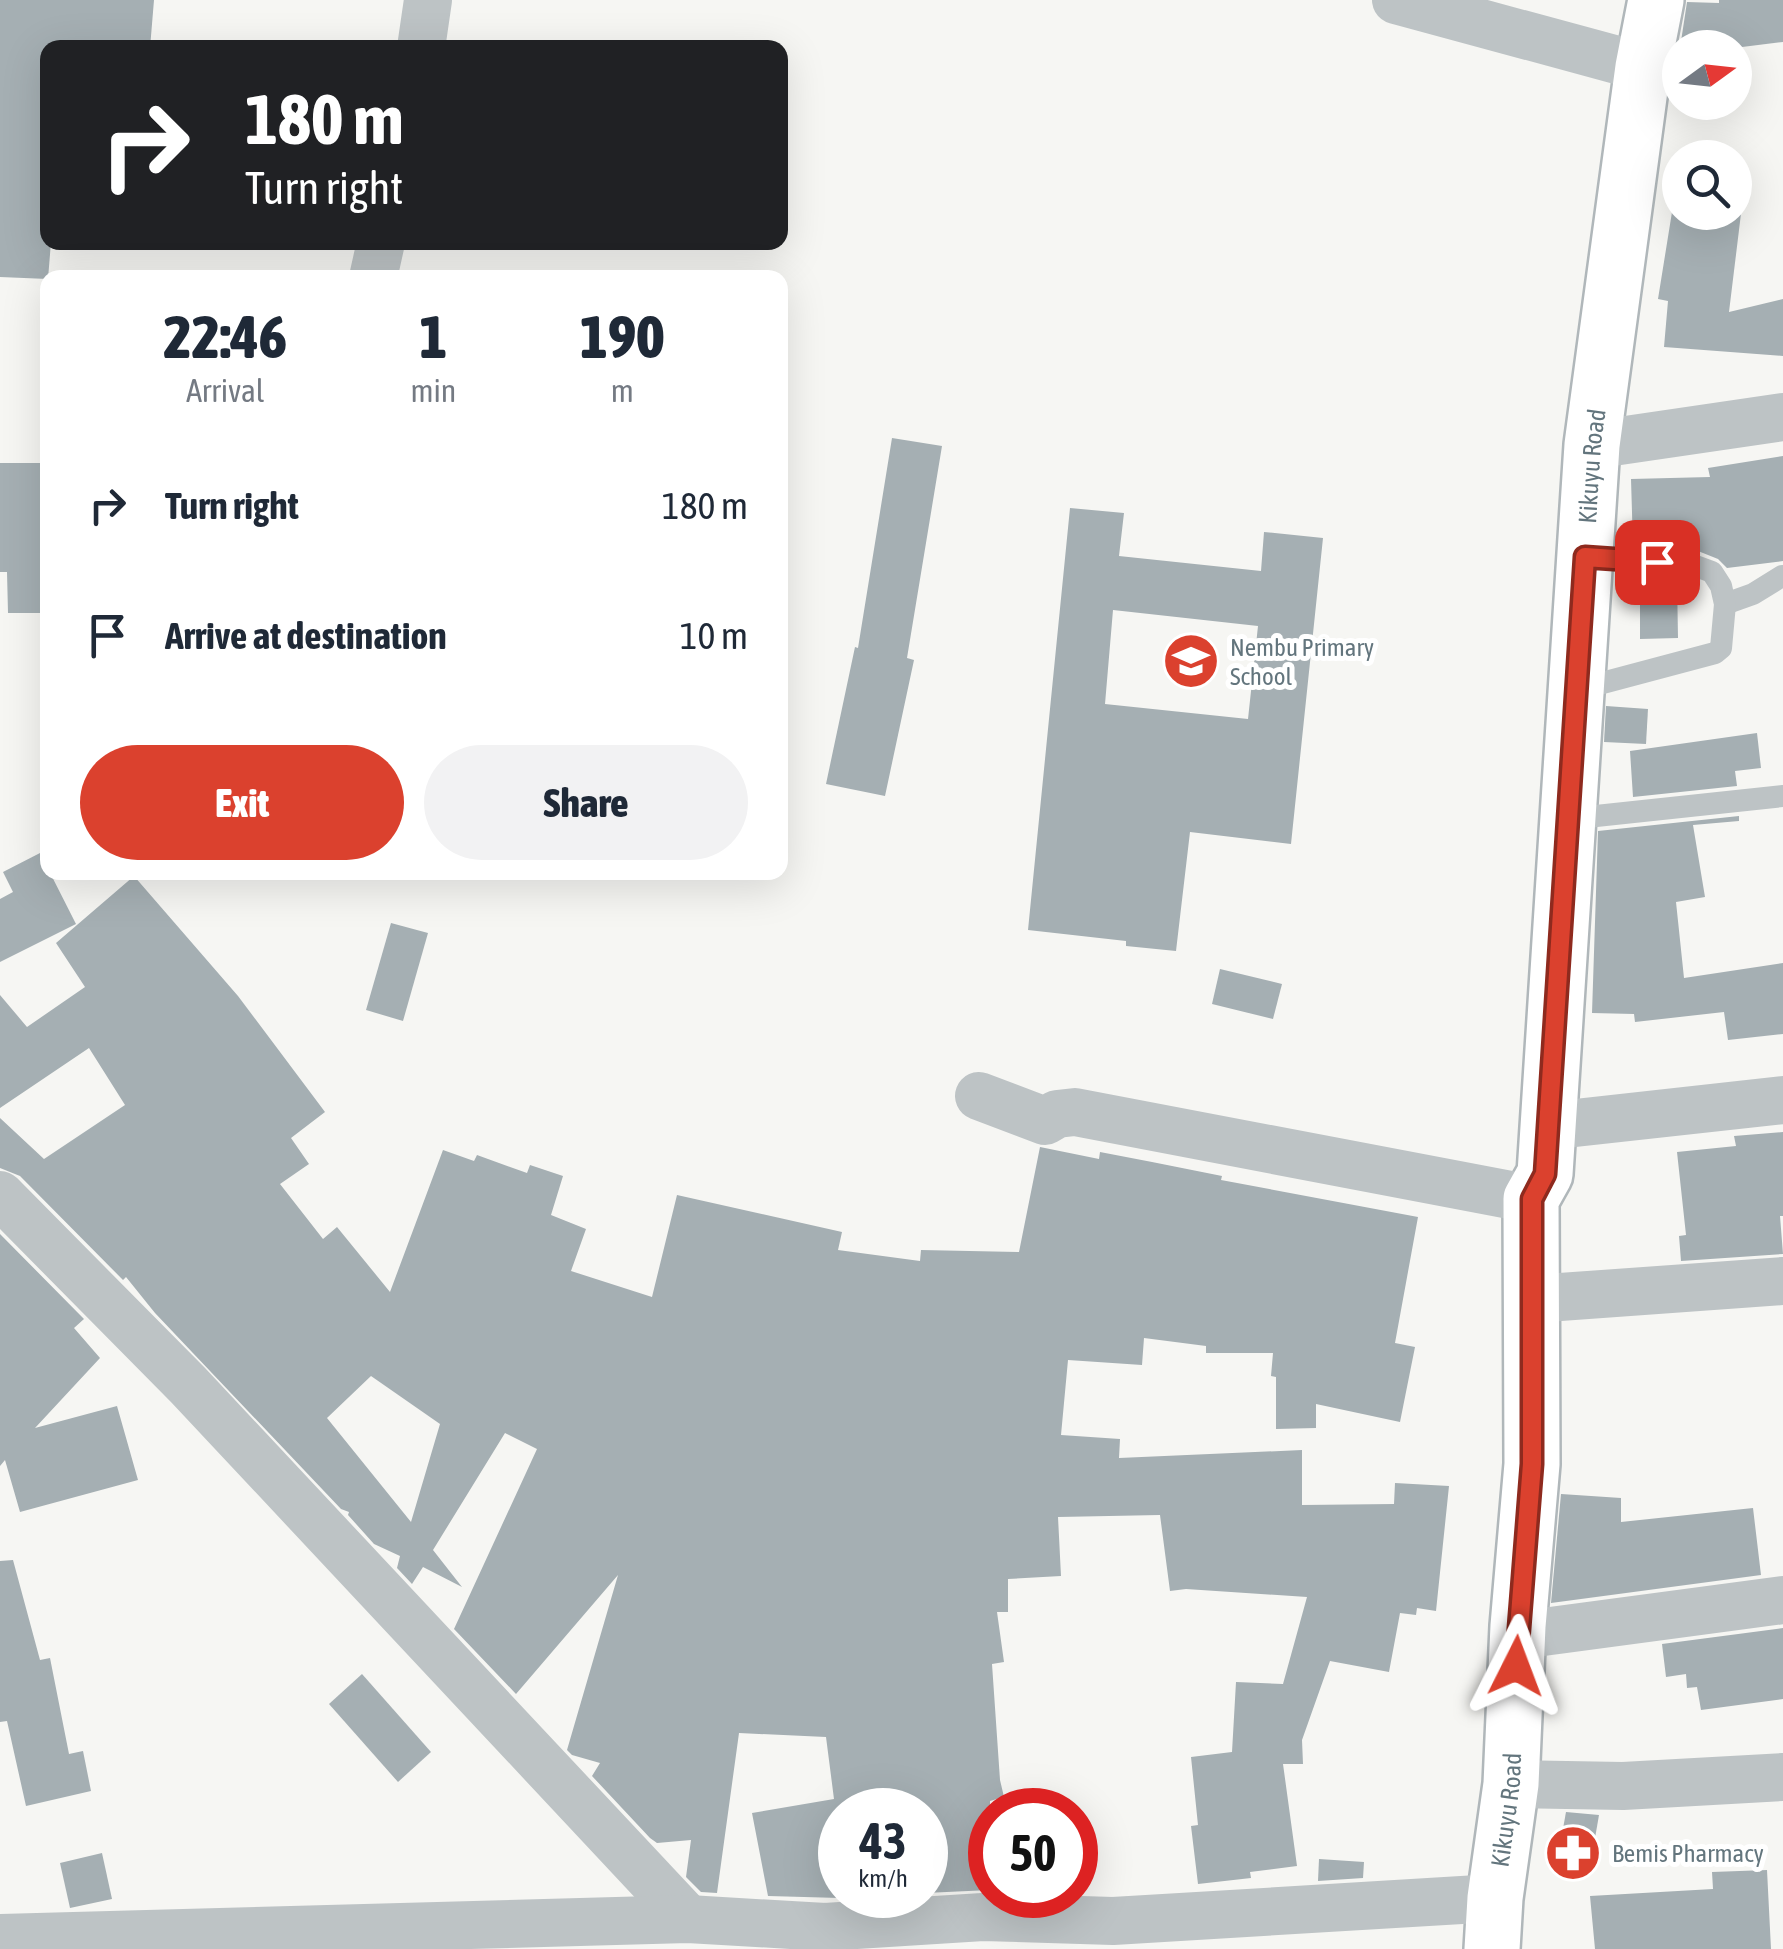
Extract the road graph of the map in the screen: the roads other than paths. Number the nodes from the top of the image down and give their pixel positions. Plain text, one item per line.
1 (428, 0) edge
2 (1396, 0) edge
3 (1656, 0) edge
4 (422, 40) edge
5 (1643, 68) junction
6 (1783, 417) edge
7 (1592, 445) junction
8 (1585, 557) junction
9 (1782, 576) edge
10 (1725, 604) junction
11 (1576, 690) junction
12 (1783, 796) edge
13 (1568, 818) junction
14 (979, 1096) dead end
15 (1783, 1100) edge
16 (1548, 1126) junction
17 (0, 1195) edge
18 (1532, 1199) junction
19 (1783, 1281) edge
20 (1532, 1299) junction
21 (1783, 1600) edge
22 (1518, 1626) junction
23 (1783, 1777) edge
24 (1511, 1784) junction
25 (688, 1919) junction
26 (1494, 1924) edge
27 (0, 1938) edge

1 - 4 street
2 - 5 street
3 - 5 main road, Kikuyu Road
5 - 7 main road, Kikuyu Road
6 - 7 street
7 - 8 main road, Kikuyu Road
8 - 10 lane
8 - 11 main road, Kikuyu Road
9 - 10 lane
10 - 11 lane
11 - 13 main road, Kikuyu Road
12 - 13 lane
13 - 16 main road, Kikuyu Road
14 - 18 street
15 - 16 street
16 - 18 main road, Kikuyu Road
17 - 25 street
18 - 20 main road, Kikuyu Road
19 - 20 street
20 - 22 main road, Kikuyu Road
21 - 22 street
22 - 24 main road, Kikuyu Road
23 - 24 street
24 - 26 main road, Kikuyu Road
25 - 26 street
25 - 27 street

